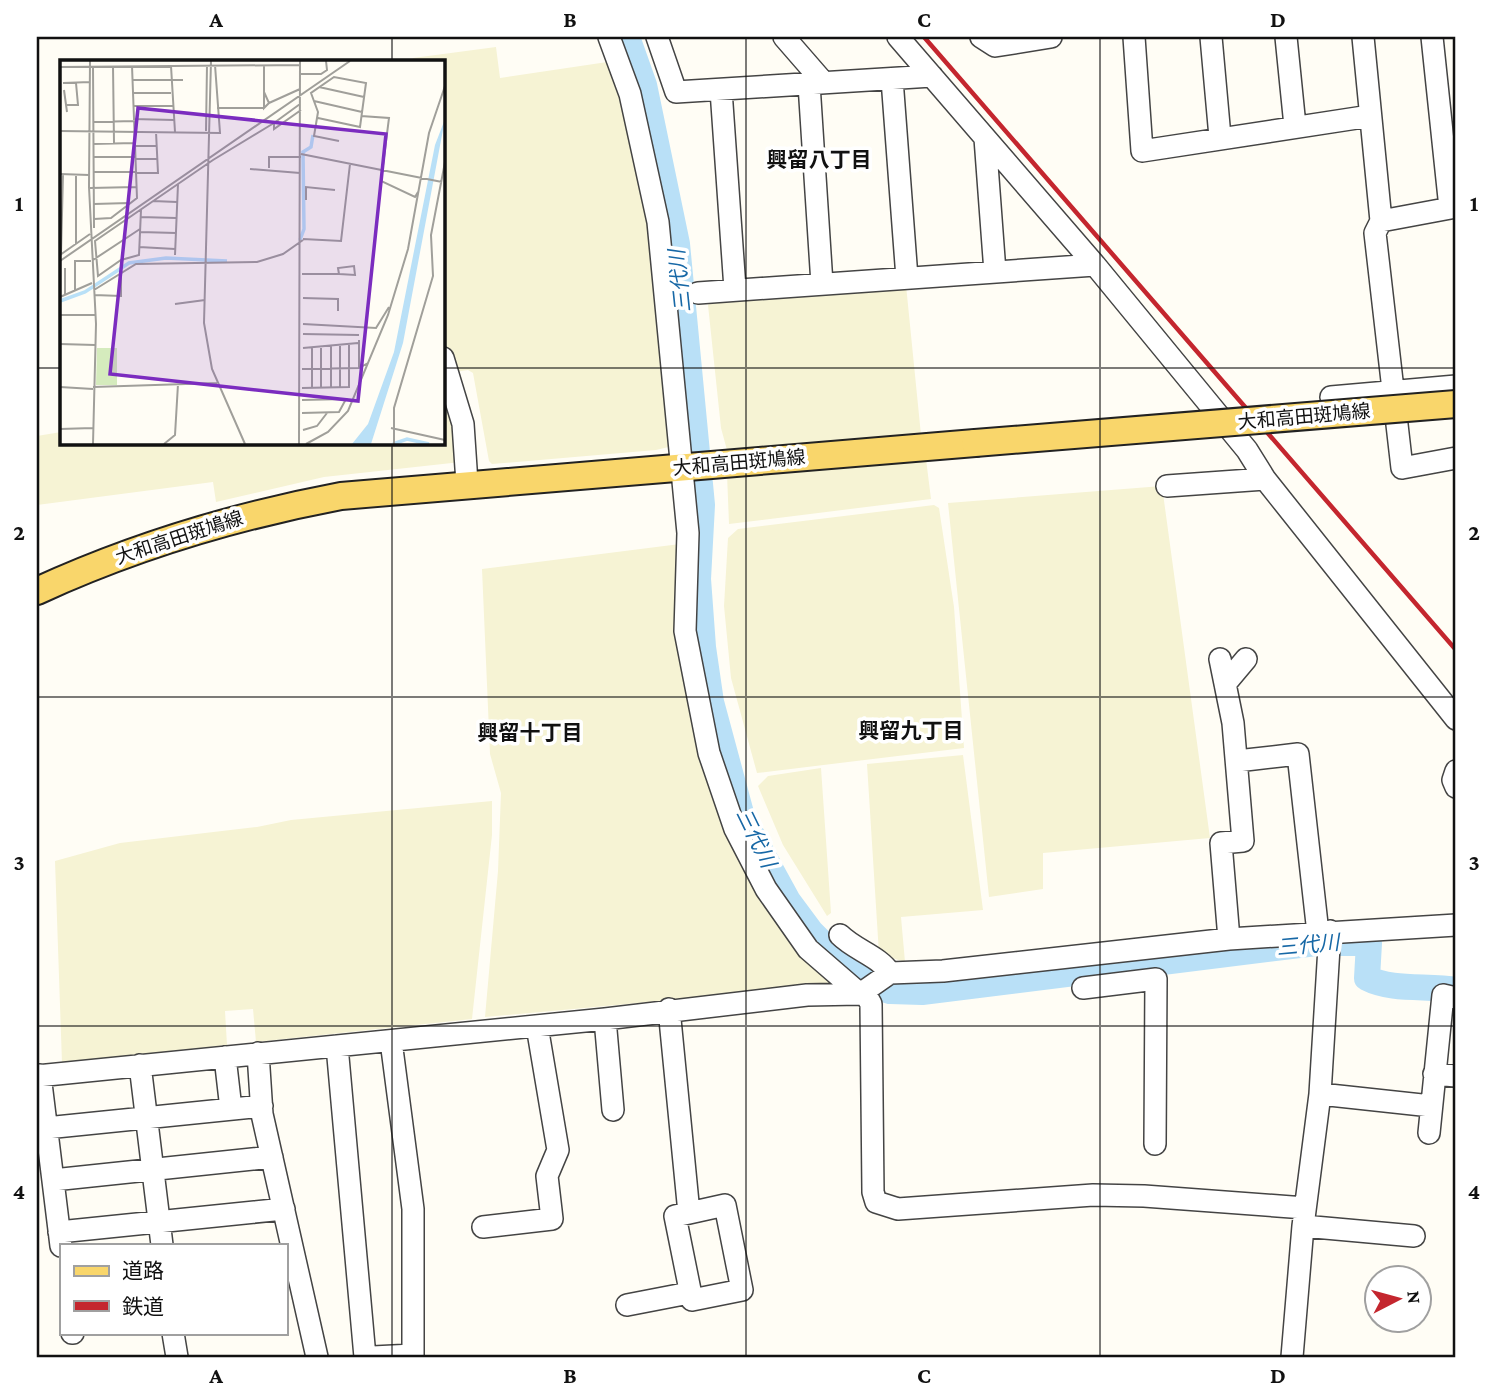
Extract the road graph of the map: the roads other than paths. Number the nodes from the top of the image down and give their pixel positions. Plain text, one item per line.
1 (609, 37) edge
2 (657, 37) edge
3 (784, 37) edge
4 (898, 37) edge
5 (981, 37) edge
6 (1051, 37) edge
7 (1134, 37) edge
8 (1210, 37) edge
9 (1286, 37) edge
10 (1363, 37) edge
11 (1432, 37) edge
12 (932, 76) junction
13 (892, 79) junction
14 (816, 84) junction
15 (721, 90) junction
16 (1370, 116) junction
17 (1295, 126) junction
18 (1220, 137) junction
19 (985, 138) junction
20 (1453, 208) edge
21 (1381, 221) junction
22 (1095, 265) junction
23 (995, 272) junction
24 (907, 278) junction
25 (822, 284) junction
26 (735, 289) junction
27 (698, 293) dead end
28 (444, 361) edge
29 (1456, 386) edge
30 (1394, 392) junction
31 (1331, 397) dead end
32 (1456, 404) edge
33 (1456, 458) edge
34 (684, 466) junction
35 (1265, 479) junction
36 (467, 483) junction
37 (1167, 486) dead end
38 (37, 591) edge
39 (1220, 659) dead end
40 (1246, 659) dead end
41 (1225, 684) junction
42 (1456, 719) edge
43 (1237, 761) junction
44 (1456, 771) edge
45 (1456, 787) edge
46 (1456, 925) edge
47 (840, 934) dead end
48 (1229, 939) junction
49 (1327, 939) junction
50 (1147, 963) junction
51 (890, 973) junction
52 (1083, 988) dead end
53 (862, 993) junction
54 (1456, 998) edge
55 (669, 1010) junction
56 (605, 1019) junction
57 (537, 1026) junction
58 (391, 1041) junction
59 (337, 1046) junction
60 (258, 1053) junction
61 (226, 1057) junction
62 (140, 1065) junction
63 (1434, 1074) junction
64 (38, 1075) edge
65 (1456, 1076) edge
66 (1320, 1094) junction
67 (262, 1106) junction
68 (1431, 1106) junction
69 (232, 1109) junction
70 (613, 1110) dead end
71 (146, 1118) junction
72 (46, 1128) junction
73 (1429, 1133) dead end
74 (1155, 1144) dead end
75 (272, 1157) junction
76 (153, 1169) junction
77 (53, 1180) junction
78 (284, 1209) junction
79 (689, 1213) junction
80 (1304, 1217) junction
81 (159, 1222) junction
82 (483, 1227) dead end
83 (1414, 1236) dead end
84 (60, 1239) edge
85 (162, 1244) edge
86 (290, 1259) edge
87 (689, 1293) junction
88 (627, 1305) dead end
89 (296, 1310) edge
90 (173, 1334) edge
91 (413, 1356) edge
92 (177, 1357) edge
93 (317, 1357) edge
94 (365, 1357) edge
95 (373, 1357) edge
96 (1292, 1357) edge

1 - 34 street
2 - 15 street
3 - 14 street
4 - 12 street
5 - 6 street
7 - 18 street
8 - 18 street
9 - 17 street
10 - 16 street
11 - 20 street
12 - 13 street
12 - 19 street
13 - 14 street
13 - 24 street
14 - 15 street
14 - 25 street
15 - 26 street
16 - 17 street
16 - 21 street
17 - 18 street
19 - 22 street
19 - 23 street
20 - 21 street
21 - 30 street
22 - 23 street
22 - 35 street
23 - 24 street
24 - 25 street
25 - 26 street
26 - 27 street
28 - 36 street
29 - 30 street
30 - 31 street
30 - 33 street
32 - 34 main road, 大和高田斑鳩線, bridge
34 - 36 main road, 大和高田斑鳩線
34 - 53 street
35 - 37 street
35 - 42 street
36 - 38 main road, 大和高田斑鳩線
39 - 41 street
40 - 41 street
41 - 43 street
43 - 48 street
43 - 49 street
44 - 45 street
46 - 49 street
47 - 51 street
48 - 49 street
48 - 50 street
49 - 66 street
50 - 51 street
50 - 52 street
50 - 74 street
51 - 53 street
53 - 55 street
53 - 80 street
54 - 63 street
55 - 56 street
55 - 79 street
56 - 57 street
56 - 70 street
57 - 58 street
57 - 82 street
58 - 59 street
58 - 91 street
59 - 60 street
59 - 94 street
60 - 61 street
60 - 67 street
61 - 62 street
61 - 69 street
62 - 64 street
62 - 71 street
63 - 65 street
63 - 68 street
64 - 72 street
66 - 68 street
66 - 80 street
67 - 69 street
67 - 75 street
68 - 73 street
69 - 71 street
71 - 72 street
71 - 76 street
72 - 77 street
75 - 76 street
75 - 78 street
76 - 77 street
76 - 81 street
77 - 84 street
78 - 81 street
78 - 86 street
79 - 87 street
79 - 87 street
80 - 83 street
80 - 96 street
81 - 84 street
81 - 85 street
86 - 89 street
87 - 88 street
89 - 93 street
90 - 92 street
91 - 95 street

